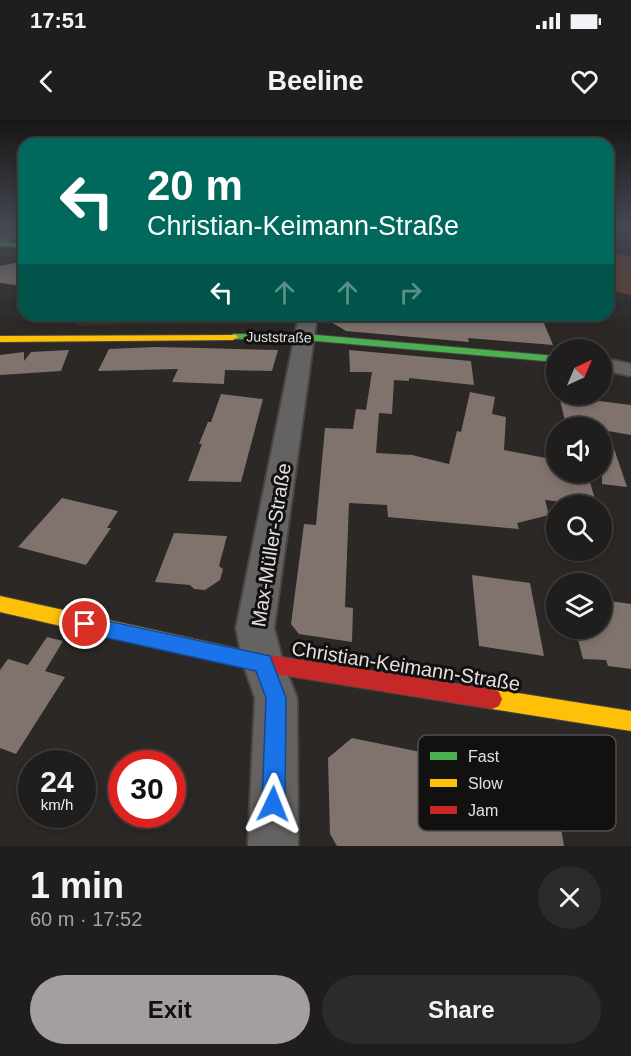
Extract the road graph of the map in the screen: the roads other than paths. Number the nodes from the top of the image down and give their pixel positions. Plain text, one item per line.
1 (307, 326) edge
2 (0, 339) edge
3 (546, 358) edge
4 (612, 366) edge
5 (631, 370) edge
6 (0, 604) edge
7 (263, 663) junction
8 (631, 721) edge
9 (273, 846) edge

1 - 2 street, Juststraße
1 - 3 street, Juststraße
1 - 7 street, Max-Müller-Straße
4 - 5 street
6 - 7 street, Christian-Keimann-Straße
7 - 8 street, Christian-Keimann-Straße
7 - 9 street, Max-Müller-Straße

